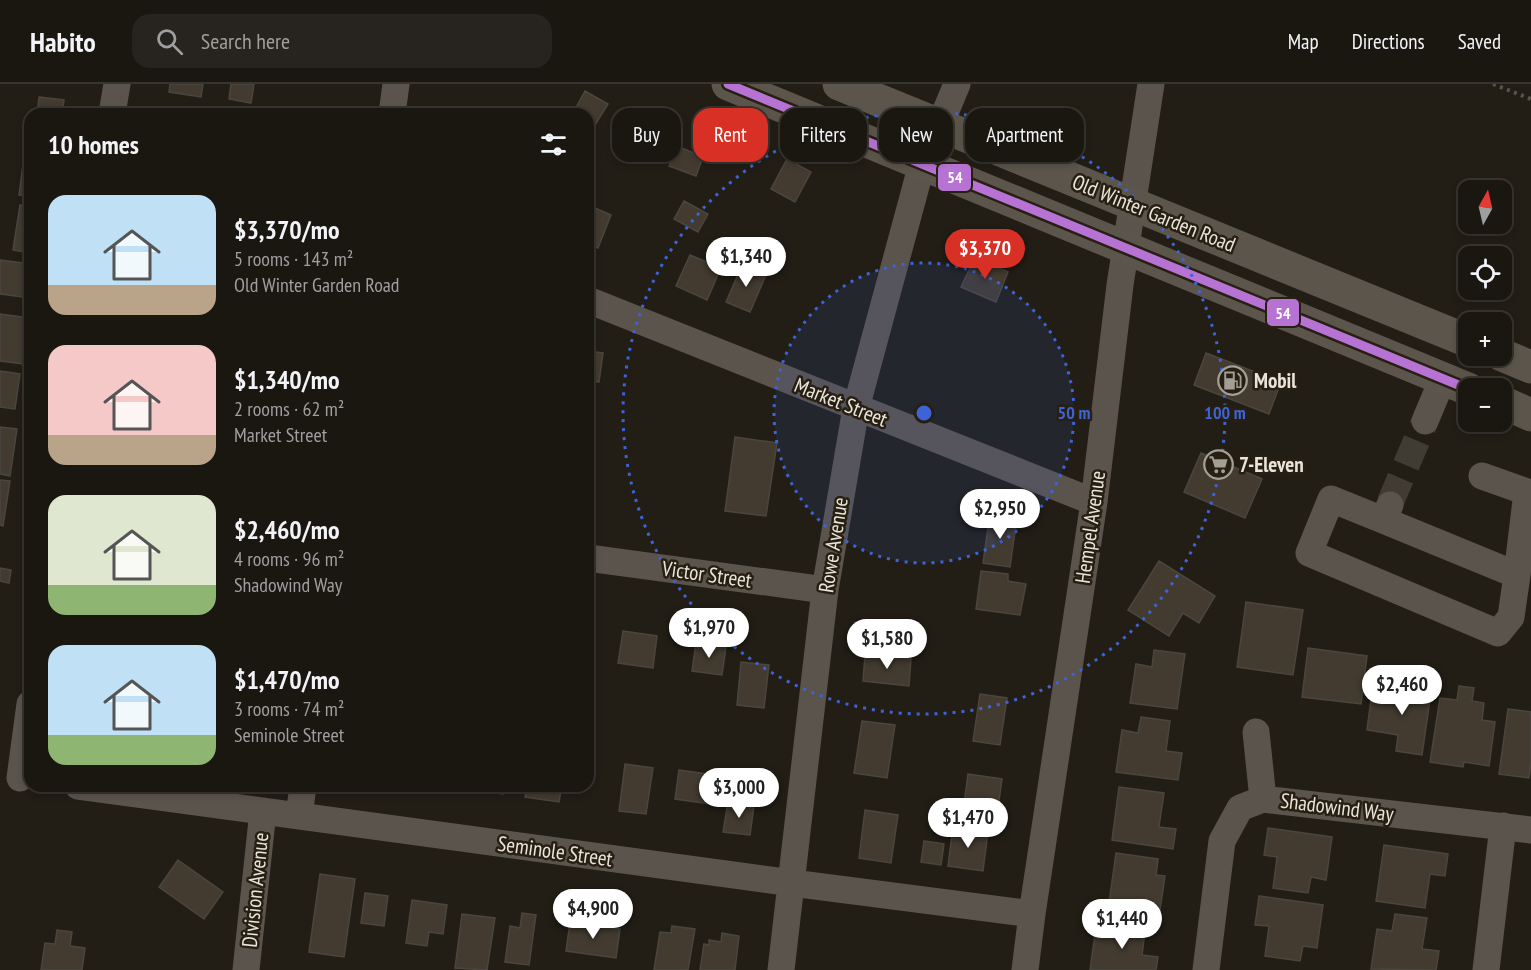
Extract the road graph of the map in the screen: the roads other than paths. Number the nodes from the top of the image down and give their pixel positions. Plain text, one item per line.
1 (117, 84) edge
2 (396, 84) edge
3 (728, 84) edge
4 (839, 84) edge
5 (957, 84) edge
6 (1151, 84) edge
7 (113, 108) edge
8 (393, 108) edge
9 (898, 108) edge
10 (947, 108) edge
11 (953, 130) edge
12 (922, 164) junction
13 (1133, 204) junction
14 (1126, 247) junction
15 (594, 302) edge
16 (1458, 337) edge
17 (1512, 359) edge
18 (1531, 367) edge
19 (1456, 384) edge
20 (1512, 406) edge
21 (856, 408) junction
22 (1531, 415) edge
23 (1425, 422) tunnel mouth
24 (1482, 476) dead end
25 (1094, 502) junction
26 (594, 559) edge
27 (1517, 575) junction
28 (825, 590) junction
29 (1256, 732) dead end
30 (24, 736) edge
31 (16, 778) edge
32 (122, 792) edge
33 (302, 792) edge
34 (1263, 799) junction
35 (263, 811) junction
36 (299, 816) junction
37 (1503, 826) junction
38 (1531, 830) edge
39 (792, 883) junction
40 (1032, 914) junction
41 (246, 970) edge
42 (781, 970) edge
43 (1025, 970) edge
44 (1206, 970) edge
45 (1486, 970) edge

1 - 7 street
2 - 8 street
3 - 12 main road, Old Winter Garden Road
4 - 9 main road, Old Winter Garden Road
5 - 10 street
6 - 13 street, Hempel Avenue
11 - 13 main road, Old Winter Garden Road
12 - 14 main road, Old Winter Garden Road
12 - 21 street, Rowe Avenue
13 - 14 street, Hempel Avenue
13 - 16 main road, Old Winter Garden Road
14 - 19 main road, Old Winter Garden Road
14 - 25 street, Hempel Avenue
15 - 21 street, Market Street
17 - 18 main road
19 - 23 street
20 - 22 main road
21 - 25 street, Market Street
21 - 28 street, Rowe Avenue
24 - 27 street
25 - 40 street, Hempel Avenue
26 - 28 street, Victor Street
27 - 27 street
28 - 39 street, Rowe Avenue
29 - 34 street
30 - 31 street
32 - 35 street, Seminole Street
33 - 36 street, Division Avenue
34 - 37 street, Shadowind Way
34 - 44 street, Shadowind Way
35 - 36 street, Seminole Street
35 - 41 street, Division Avenue
36 - 39 street, Seminole Street
37 - 38 street, Shadowind Way
37 - 45 street
39 - 40 street, Seminole Street
39 - 42 street, Rowe Avenue
40 - 43 street, Hempel Avenue

